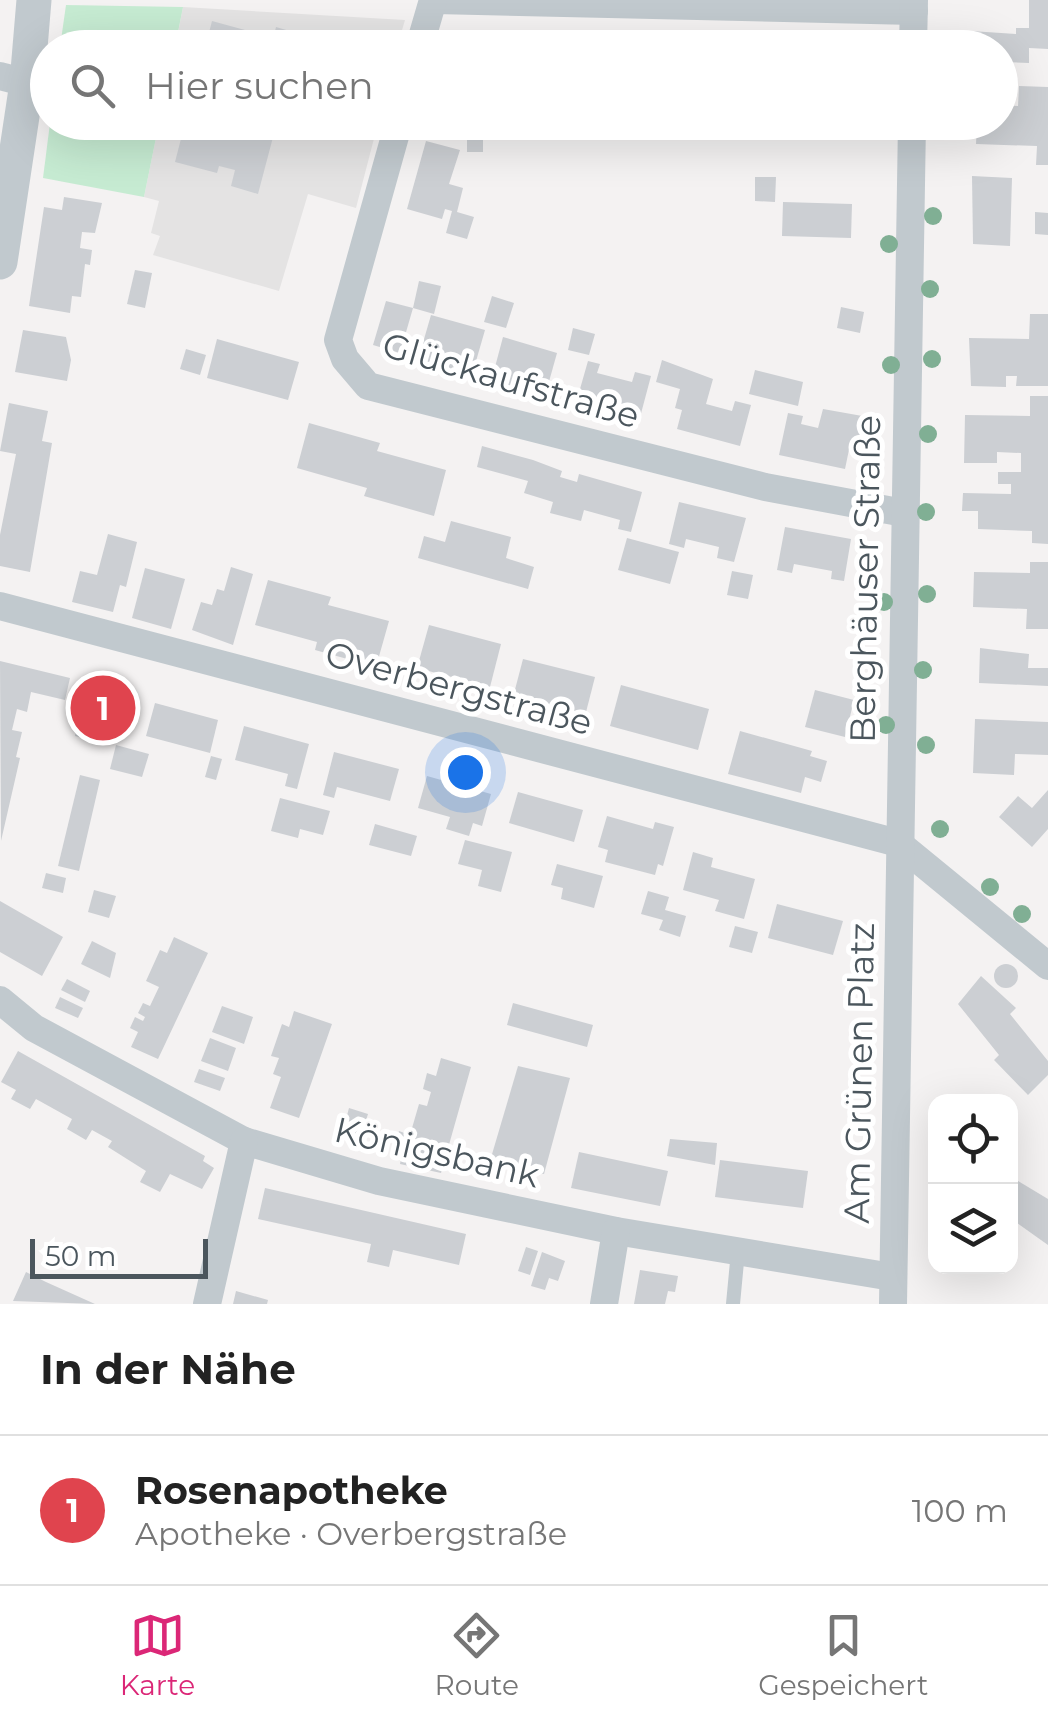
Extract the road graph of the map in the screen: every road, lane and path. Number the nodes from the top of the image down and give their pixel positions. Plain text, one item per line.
1 (34, 0) edge
2 (434, 0) edge
3 (914, 6) edge
4 (425, 30) edge
5 (14, 80) edge
6 (393, 140) edge
7 (912, 140) edge
8 (0, 262) edge
9 (904, 513) junction
10 (0, 606) edge
11 (898, 843) junction
12 (1048, 966) edge
13 (0, 1000) edge
14 (244, 1141) junction
15 (616, 1230) junction
16 (738, 1251) junction
17 (892, 1290) edge
18 (208, 1304) edge
19 (604, 1304) edge
20 (733, 1304) edge

1 - 5 street
2 - 3 street
2 - 4 street
5 - 8 street
6 - 9 street, Glückaufstraße
7 - 9 street, Berghäuser Straße
9 - 11 street, Berghäuser Straße
10 - 11 street, Overbergstraße
11 - 12 street
11 - 17 street, Am Grünen Platz
13 - 14 street, Königsbank
14 - 15 street, Königsbank
14 - 18 street
15 - 16 street, Königsbank
15 - 19 street
16 - 17 street, Königsbank
16 - 20 lane

